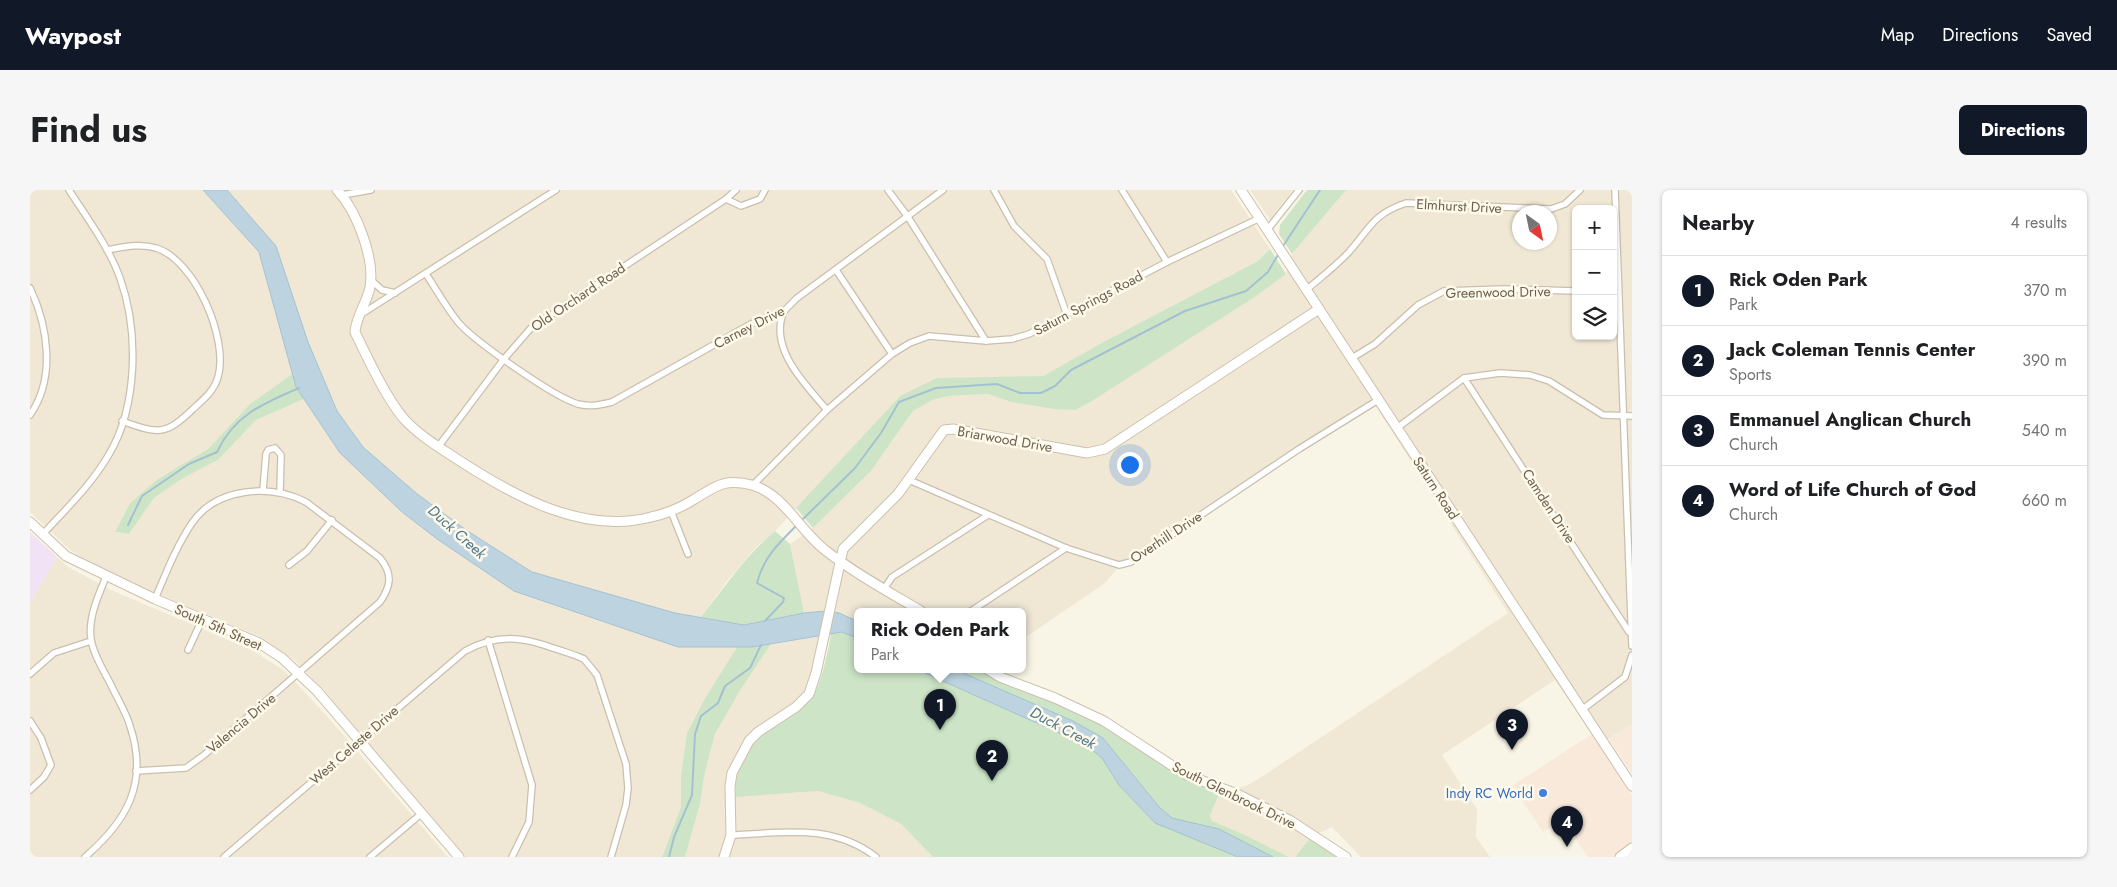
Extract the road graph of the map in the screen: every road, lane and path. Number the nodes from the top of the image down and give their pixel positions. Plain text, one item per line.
1 (69, 190) edge
2 (371, 190) edge
3 (556, 190) edge
4 (736, 190) edge
5 (765, 190) edge
6 (888, 190) edge
7 (943, 190) edge
8 (994, 190) edge
9 (1122, 190) edge
10 (1241, 190) edge
11 (1299, 190) edge
12 (1580, 190) edge
13 (1615, 190) edge
14 (339, 192) edge
15 (726, 199) junction
16 (908, 217) junction
17 (1260, 218) junction
18 (1268, 229) junction
19 (107, 250) junction
20 (1167, 262) junction
21 (836, 270) junction
22 (426, 274) junction
23 (371, 280) junction
24 (30, 288) edge
25 (1306, 290) junction
26 (1572, 291) edge
27 (1620, 292) joint
28 (395, 293) junction
29 (1319, 309) junction
30 (784, 311) junction
31 (1067, 315) junction
32 (360, 316) junction
33 (986, 341) junction
34 (892, 354) junction
35 (1352, 358) junction
36 (504, 359) junction
37 (1464, 378) junction
38 (1378, 400) junction
39 (827, 410) junction
40 (30, 414) edge
41 (1624, 416) junction
42 (1632, 416) edge
43 (122, 421) junction
44 (1397, 428) junction
45 (438, 447) junction
46 (909, 480) junction
47 (752, 485) junction
48 (263, 490) junction
49 (280, 492) junction
50 (671, 511) junction
51 (988, 515) junction
52 (332, 520) junction
53 (30, 522) edge
54 (43, 534) junction
55 (1066, 548) junction
56 (688, 554) dead end
57 (840, 560) junction
58 (289, 565) dead end
59 (106, 577) junction
60 (884, 589) junction
61 (155, 599) junction
62 (916, 608) edge
63 (976, 608) edge
64 (202, 620) junction
65 (1631, 636) junction
66 (488, 640) junction
67 (91, 641) junction
68 (1632, 646) edge
69 (188, 650) dead end
70 (1632, 655) edge
71 (300, 673) junction
72 (994, 673) edge
73 (30, 674) edge
74 (1583, 709) junction
75 (30, 721) edge
76 (358, 742) junction
77 (136, 772) junction
78 (1632, 786) edge
79 (30, 790) edge
80 (421, 814) junction
81 (731, 835) junction
82 (1632, 848) edge
83 (84, 857) edge
84 (224, 857) edge
85 (370, 857) edge
86 (459, 857) edge
87 (512, 857) edge
88 (611, 857) edge
89 (724, 857) edge
90 (876, 857) edge
91 (1346, 857) edge
92 (1620, 857) edge

1 - 19 street
2 - 14 street
3 - 22 street
4 - 15 street, Old Orchard Road
5 - 15 street
6 - 16 street
7 - 16 street, Carney Drive
8 - 31 street
9 - 20 street
10 - 17 street, Saturn Road
11 - 18 street
12 - 25 street, Elmhurst Drive
13 - 27 street
14 - 23 street
15 - 36 street, Old Orchard Road
16 - 21 street, Carney Drive
16 - 33 street
17 - 18 street, Saturn Road
17 - 20 street, Saturn Springs Road
18 - 25 street, Saturn Road
19 - 43 street
19 - 43 street
20 - 31 street, Saturn Springs Road
21 - 30 street, Carney Drive
21 - 34 street
22 - 28 street
22 - 36 street, Carney Drive
23 - 28 street
23 - 32 street
24 - 40 street
25 - 29 street, Saturn Road
26 - 35 street, Greenwood Drive
27 - 41 street
28 - 32 street
29 - 35 street, Saturn Road
29 - 46 street, Briarwood Drive
30 - 36 street, Carney Drive
30 - 39 street
31 - 33 street, Saturn Springs Road
32 - 45 street
33 - 34 street, Saturn Springs Road
34 - 39 street, Saturn Springs Road
35 - 38 street, Saturn Road
36 - 45 street, Old Orchard Road
37 - 41 street
37 - 44 street
37 - 65 street, Camden Drive
38 - 44 street, Saturn Road
38 - 55 street, Overhill Drive
39 - 47 street, Saturn Springs Road
41 - 42 street
41 - 65 street
43 - 54 street
44 - 74 street, Saturn Road
45 - 50 street
46 - 51 street, Overhill Drive
46 - 57 street, Briarwood Drive
47 - 50 street
47 - 57 street
48 - 49 street
48 - 49 street
48 - 61 street
49 - 52 street
50 - 56 street
51 - 55 street, Overhill Drive
51 - 60 street
52 - 58 street
52 - 71 street, Valencia Drive
53 - 54 street, South 5th Street
54 - 59 street, South 5th Street
55 - 63 street
57 - 60 street
57 - 81 street, Briarwood Drive
59 - 61 street, South 5th Street
59 - 67 street
60 - 62 street
61 - 64 street, South 5th Street
64 - 69 street
64 - 71 street, South 5th Street
65 - 68 street
66 - 76 street, West Celeste Drive
66 - 87 street
66 - 88 street, West Celeste Drive
67 - 73 street
67 - 77 street
70 - 74 street
71 - 76 street, South 5th Street
71 - 77 street, Valencia Drive
72 - 91 street, South Glenbrook Drive
74 - 78 street, Saturn Road
75 - 79 street
76 - 80 street, South 5th Street
76 - 84 street, West Celeste Drive
77 - 83 street
80 - 85 street
80 - 86 street, South 5th Street
81 - 89 street, Briarwood Drive
81 - 90 street
82 - 92 street

